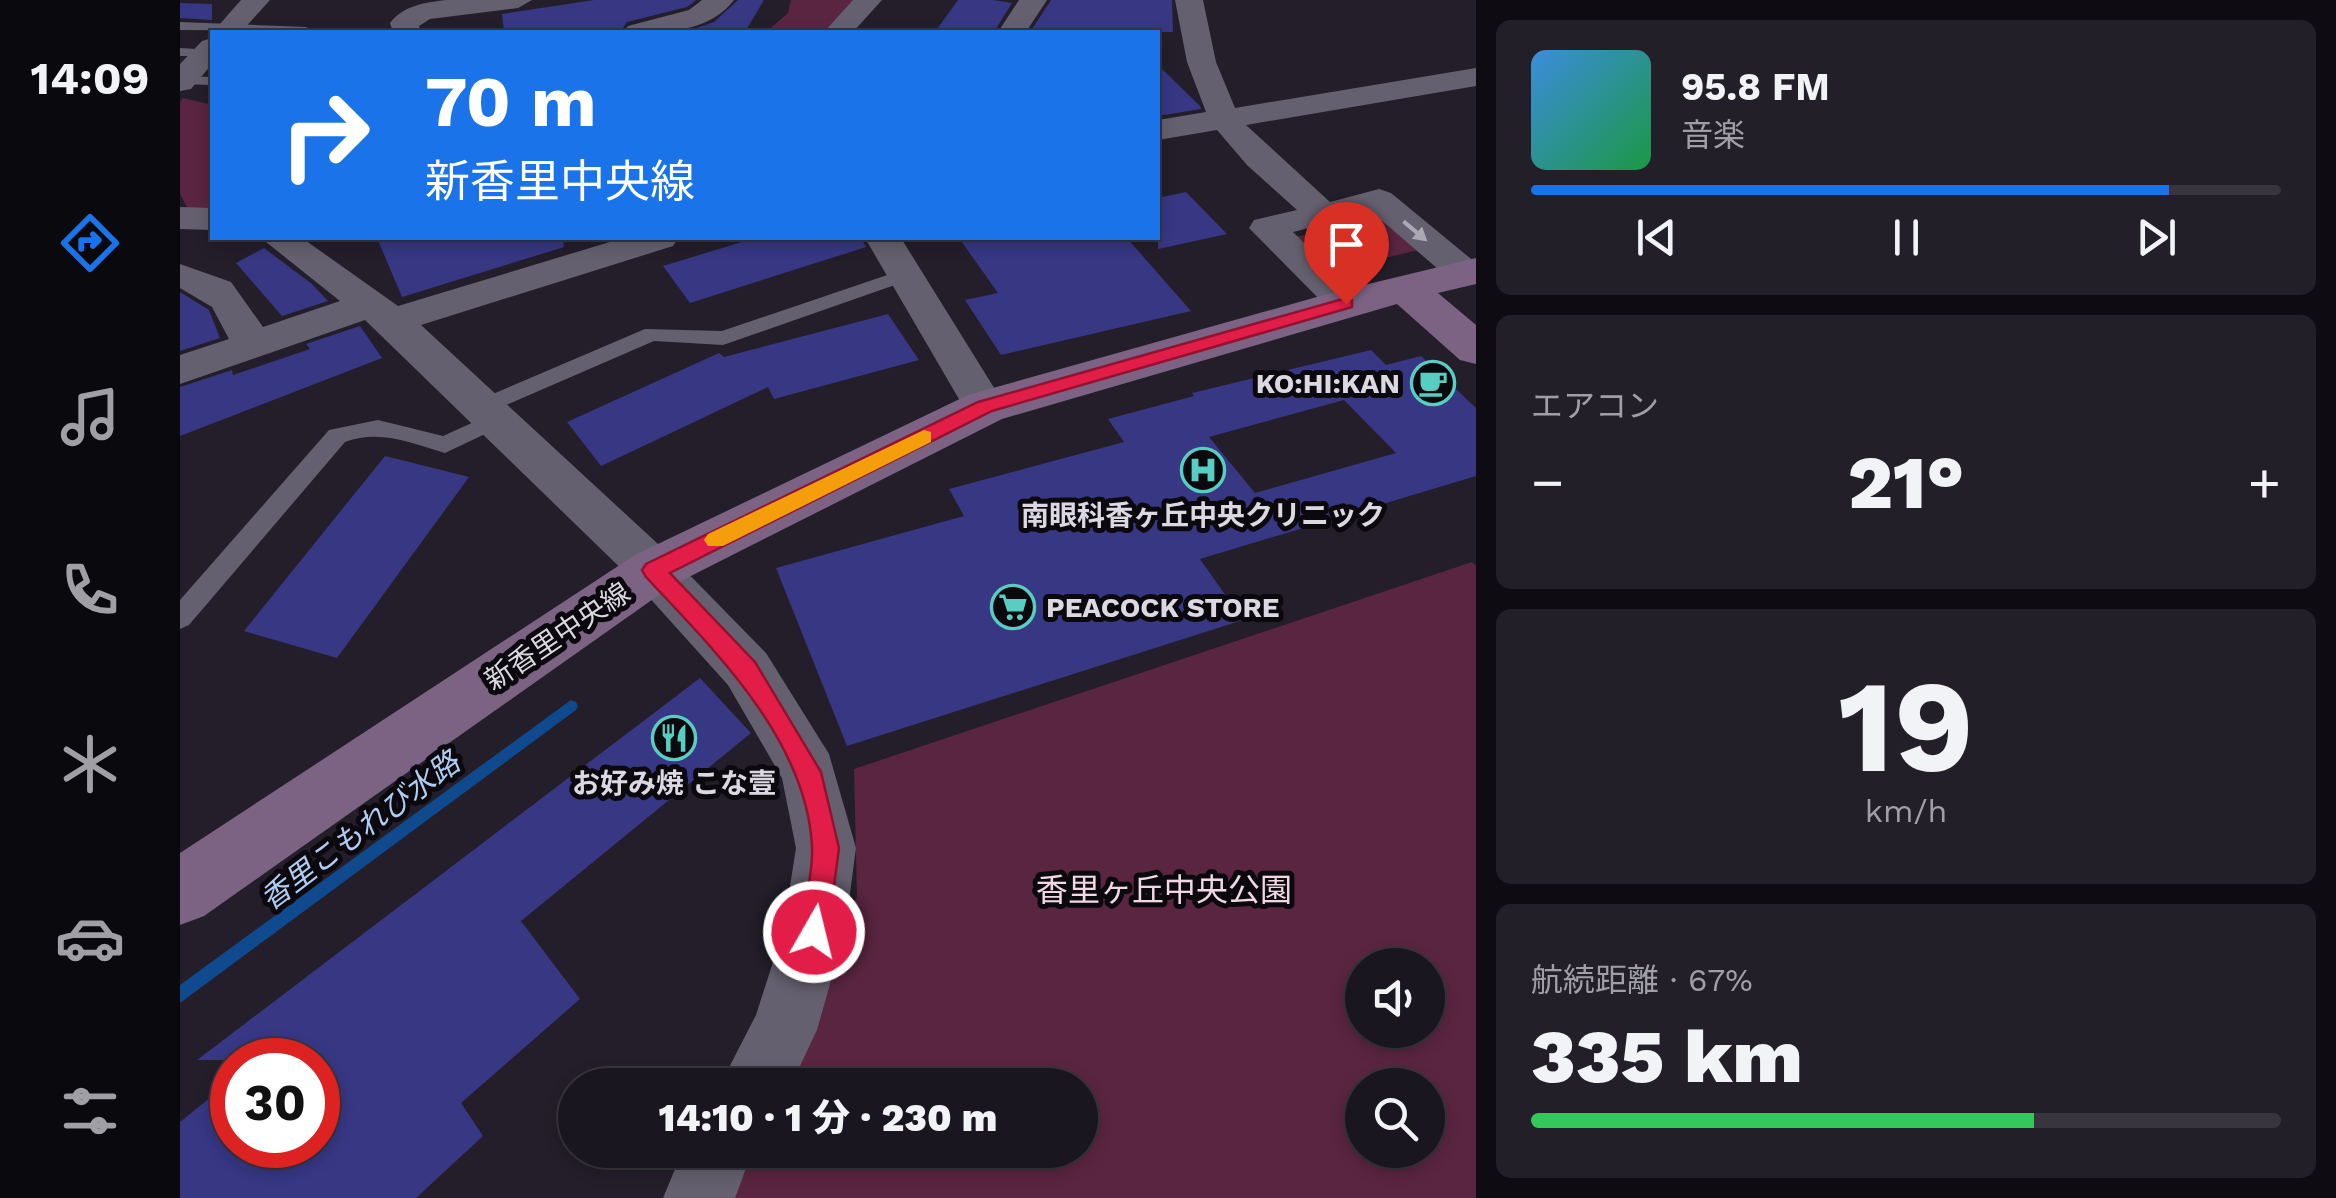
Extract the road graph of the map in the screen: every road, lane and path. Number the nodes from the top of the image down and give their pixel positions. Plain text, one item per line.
1 (256, 0) edge
2 (518, 0) edge
3 (720, 0) edge
4 (868, 0) edge
5 (1033, 0) edge
6 (1189, 0) edge
7 (180, 26) edge
8 (229, 30) edge
9 (406, 30) edge
10 (646, 30) edge
11 (840, 30) edge
12 (1013, 30) edge
13 (204, 57) edge
14 (1476, 77) edge
15 (1225, 119) junction
16 (1160, 130) edge
17 (1323, 214) junction
18 (180, 218) edge
19 (210, 219) edge
20 (283, 240) edge
21 (653, 240) edge
22 (883, 240) edge
23 (1471, 272) edge
24 (180, 276) edge
25 (906, 276) junction
26 (1405, 288) junction
27 (1346, 304) junction
28 (380, 313) junction
29 (251, 343) junction
30 (1476, 349) edge
31 (180, 370) edge
32 (985, 406) junction
33 (489, 414) junction
34 (654, 570) junction
35 (180, 618) edge
36 (180, 892) edge
37 (763, 1068) edge
38 (710, 1168) edge
39 (698, 1198) edge

1 - 8 street
2 - 9 street
3 - 10 street
4 - 11 street
5 - 12 street
6 - 15 street
7 - 13 lane
14 - 15 street
15 - 16 street
15 - 17 street
17 -> 23 street
17 - 27 street
18 - 19 street
20 - 28 street
21 - 28 street
22 - 25 street
23 - 26 street, 新香里中央線
24 - 29 street
25 - 32 street
25 - 33 lane
26 - 27 street, 新香里中央線
26 - 30 street
27 - 32 street, 新香里中央線
28 - 29 street
28 - 33 street
29 - 31 street
32 - 34 street, 新香里中央線
33 - 34 street
33 - 35 lane
34 - 36 street, 新香里中央線
34 - 37 street
38 - 39 street

